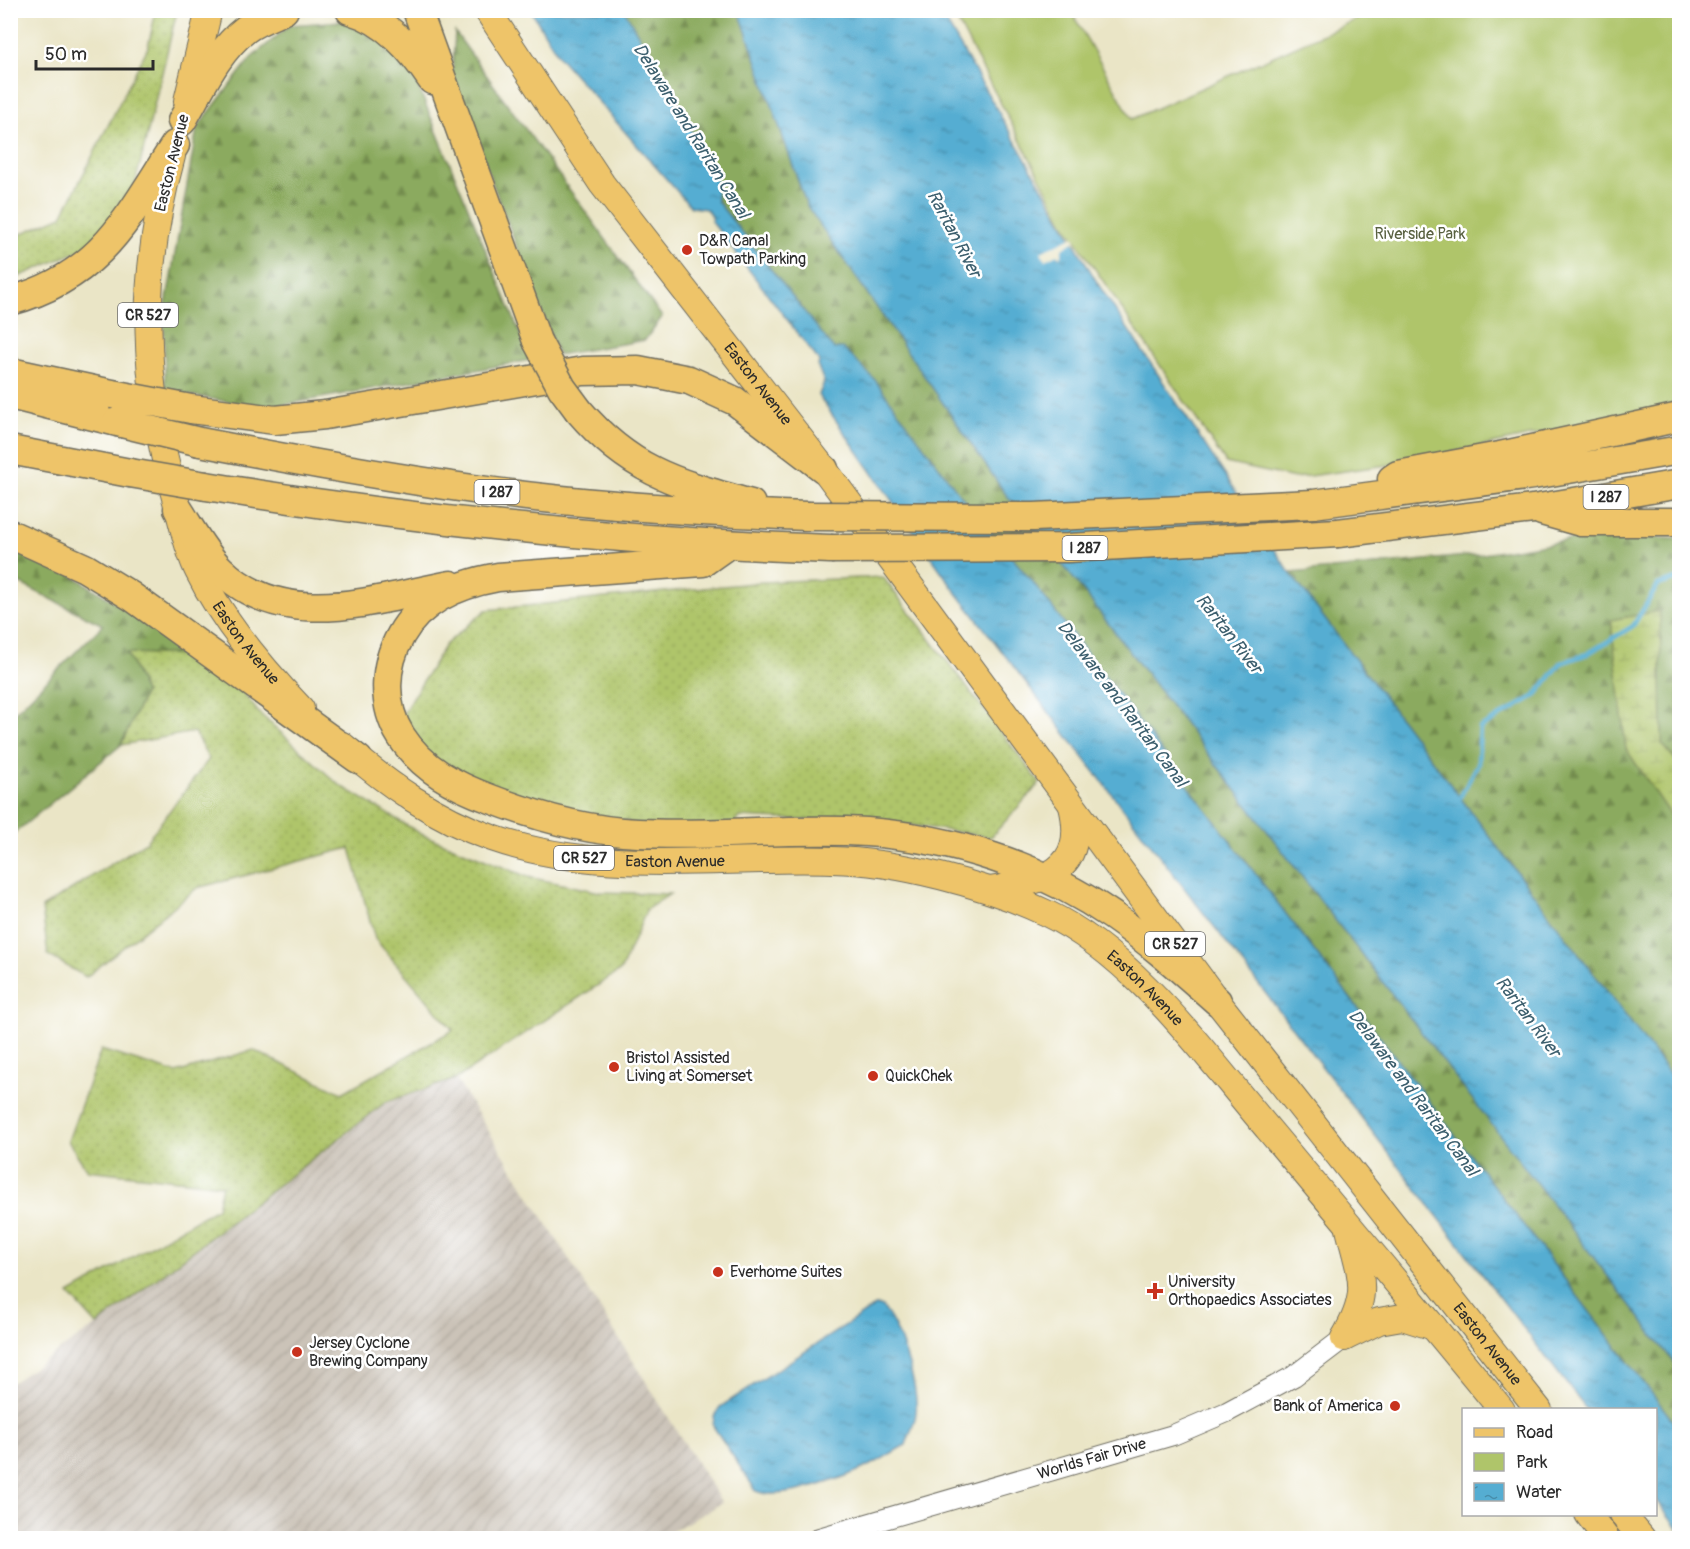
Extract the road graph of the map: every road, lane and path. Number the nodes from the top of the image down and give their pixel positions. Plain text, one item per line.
1 (209, 10) edge
2 (284, 10) edge
3 (350, 10) edge
4 (417, 10) edge
5 (487, 10) edge
6 (451, 106) junction
7 (179, 133) junction
8 (10, 301) edge
9 (10, 372) edge
10 (10, 395) edge
11 (1680, 417) edge
12 (10, 450) edge
13 (1680, 450) edge
14 (824, 469) junction
15 (1680, 484) edge
16 (1366, 498) junction
17 (178, 509) junction
18 (1533, 509) junction
19 (802, 516) junction
20 (1680, 522) edge
21 (10, 534) edge
22 (727, 545) junction
23 (472, 581) junction
24 (358, 759) junction
25 (1072, 806) junction
26 (1047, 877) junction
27 (989, 890) junction
28 (1217, 1001) junction
29 (1347, 1223) junction
30 (1434, 1327) junction
31 (1344, 1338) junction
32 (1500, 1408) edge
33 (1537, 1408) edge
34 (1589, 1516) edge
35 (1624, 1516) edge
36 (819, 1539) edge
37 (1606, 1539) edge
38 (1642, 1539) edge

1 - 7 main road, Easton Avenue / CR 527
2 - 7 highway
3 - 6 highway
4 - 6 highway
5 - 14 main road, Easton Avenue / CR 527
6 - 19 highway, bridge
7 - 8 highway
7 - 17 main road, Easton Avenue / CR 527
9 - 14 highway, bridge
10 - 19 highway, I 287, bridge
11 - 16 highway
12 - 22 highway, I 287, bridge
13 - 16 highway, I 287
14 - 25 main road, Easton Avenue / CR 527
15 - 18 highway, I 287
16 - 19 highway, I 287, bridge
17 - 23 highway
17 - 24 main road, Easton Avenue / CR 527
18 - 20 highway
18 - 22 highway, I 287, bridge
21 - 24 highway
22 - 23 highway
23 - 26 highway
24 - 27 main road, Easton Avenue / CR 527
25 - 26 main road
25 - 28 main road, Easton Avenue / CR 527
26 - 27 main road
26 - 28 highway
27 - 29 main road, Easton Avenue / CR 527
28 - 33 main road, Easton Avenue / CR 527
29 - 30 main road, Easton Avenue / CR 527
29 - 31 main road
30 - 31 main road
30 - 32 main road, Easton Avenue / CR 527
31 - 36 street, Worlds Fair Drive
34 - 37 main road
35 - 38 main road

